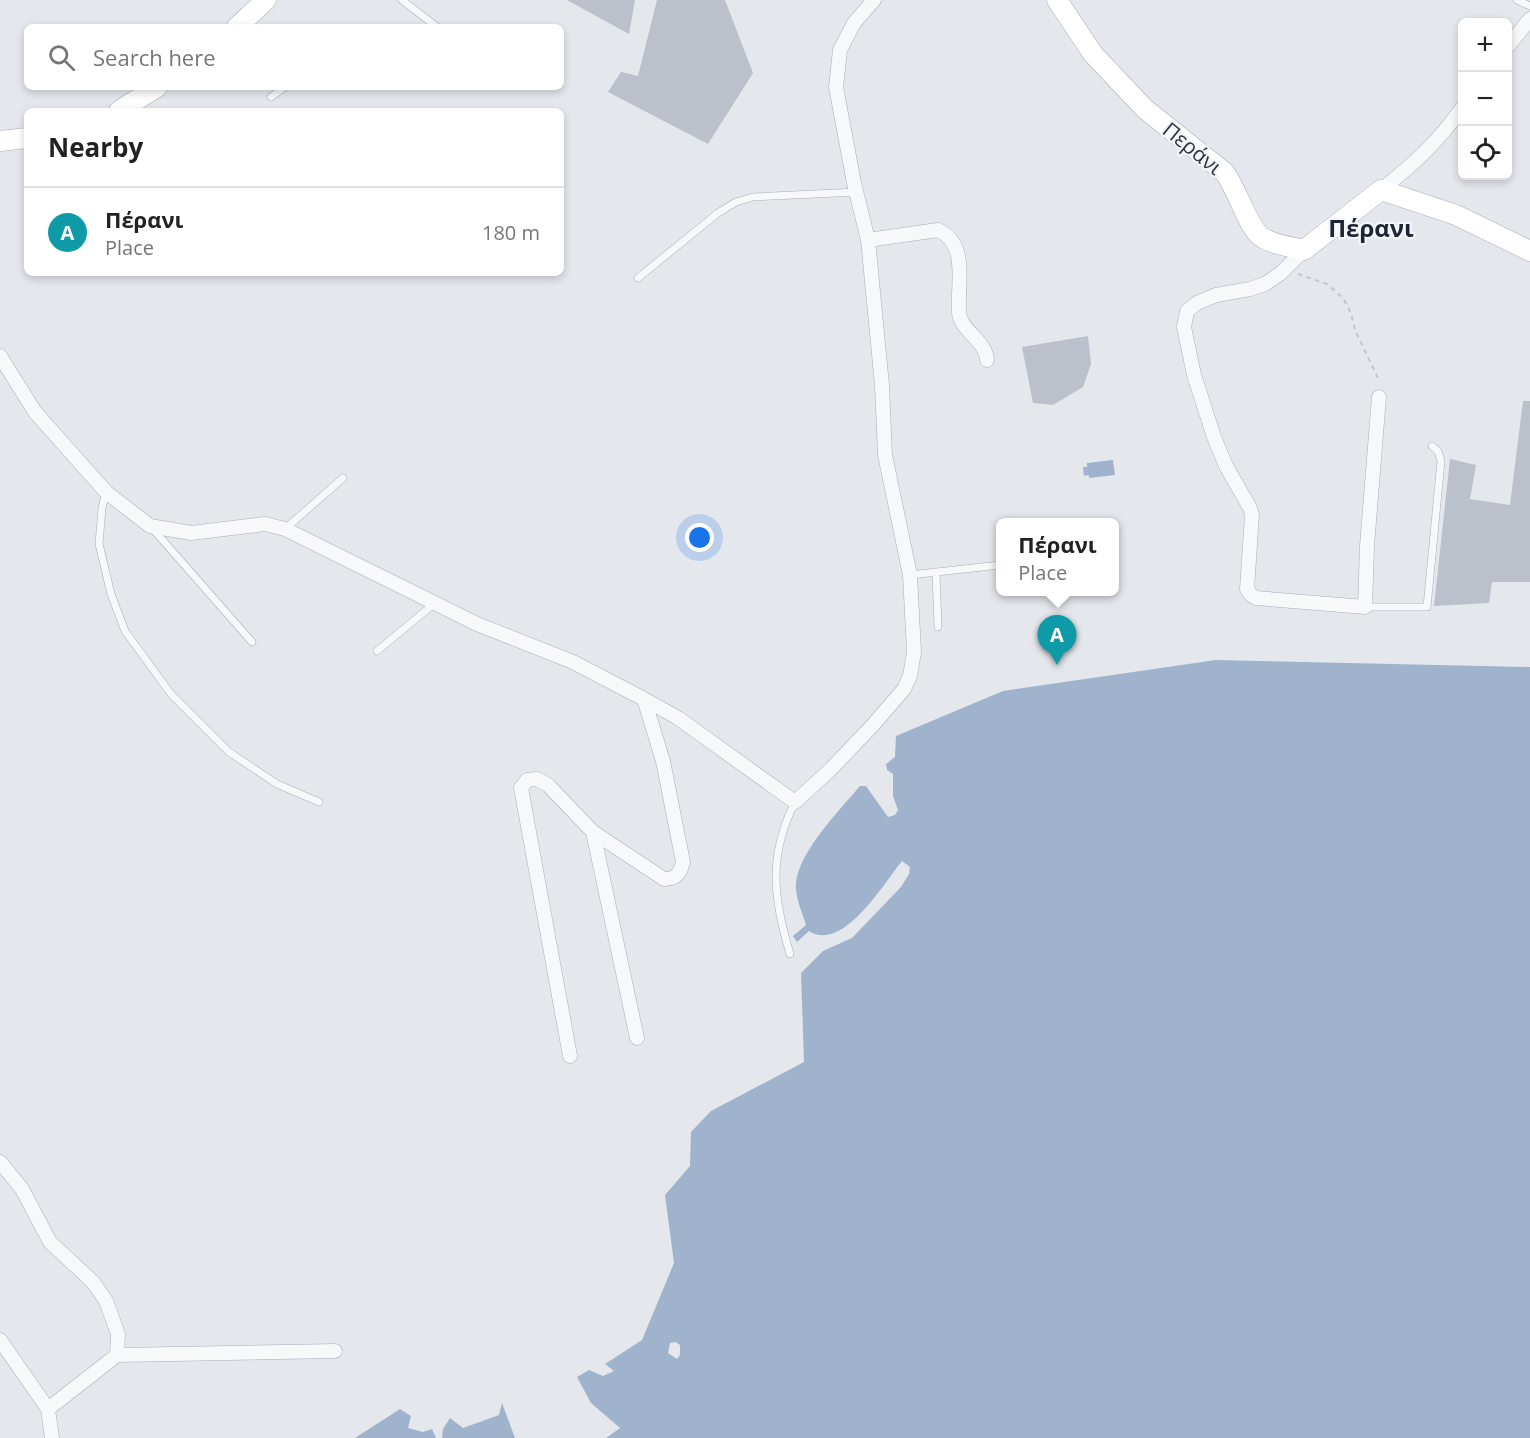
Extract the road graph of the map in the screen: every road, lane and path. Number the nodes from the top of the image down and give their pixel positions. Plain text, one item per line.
1 (266, 0) edge
2 (402, 0) edge
3 (874, 0) edge
4 (1057, 0) edge
5 (1517, 0) edge
6 (1530, 6) edge
7 (1530, 19) edge
8 (240, 24) edge
9 (433, 24) edge
10 (1512, 41) edge
11 (151, 90) edge
12 (281, 90) edge
13 (271, 97) dead end
14 (124, 108) edge
15 (1458, 114) edge
16 (24, 138) edge
17 (0, 141) edge
18 (1381, 190) junction
19 (857, 192) junction
20 (868, 240) junction
21 (1305, 250) junction
22 (1530, 251) edge
23 (1284, 269) junction
24 (638, 278) dead end
25 (0, 356) edge
26 (987, 360) dead end
27 (1379, 397) joint
28 (1432, 446) dead end
29 (343, 478) dead end
30 (106, 492) junction
31 (150, 526) junction
32 (285, 529) junction
33 (996, 566) edge
34 (936, 573) junction
35 (910, 575) junction
36 (435, 603) junction
37 (1365, 607) junction
38 (938, 627) dead end
39 (252, 642) dead end
40 (377, 651) dead end
41 (644, 699) junction
42 (319, 802) dead end
43 (795, 802) junction
44 (593, 832) junction
45 (790, 954) dead end
46 (637, 1038) dead end
47 (570, 1056) dead end
48 (0, 1162) edge
49 (0, 1340) edge
50 (335, 1351) dead end
51 (117, 1355) junction
52 (48, 1409) junction
53 (52, 1438) edge

1 - 8 street
2 - 9 lane
3 - 19 street
4 - 21 street, Περάνι
5 - 6 lane
7 - 10 street
11 - 14 street
12 - 13 lane
15 - 18 street
16 - 17 street
18 - 21 street
18 - 22 street
19 - 20 street
19 - 24 lane
20 - 26 street
20 - 35 street
21 - 23 street
23 - 27 path
23 - 37 street
25 - 30 street
27 - 37 street
28 - 37 lane
29 - 32 lane
30 - 31 street
30 - 42 lane
31 - 32 street
31 - 39 lane
32 - 36 street
33 - 34 lane
34 - 35 lane
34 - 38 lane
35 - 43 street
36 - 40 lane
36 - 41 street
41 - 43 street
41 - 44 street
43 - 45 lane
44 - 46 street
44 - 47 street
48 - 51 street
49 - 52 street
50 - 51 street
51 - 52 street
52 - 53 street

